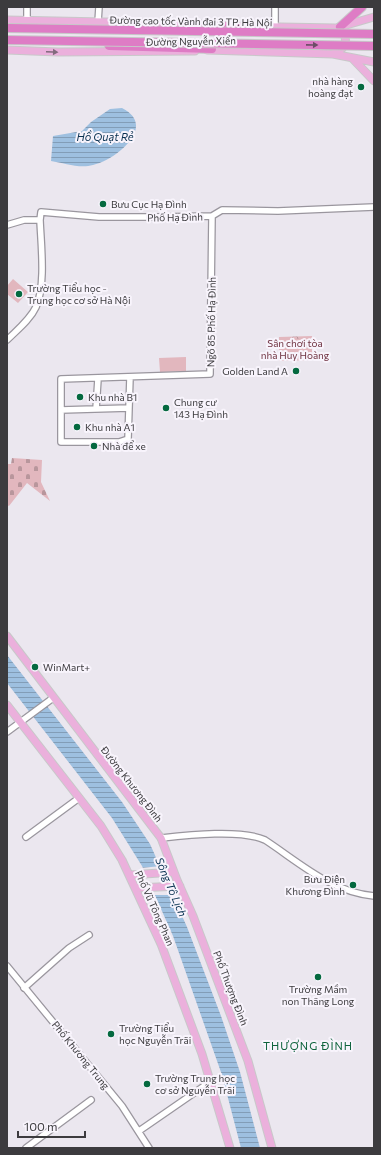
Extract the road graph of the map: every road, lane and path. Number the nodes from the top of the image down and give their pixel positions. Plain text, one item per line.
1 (27, 7) edge
2 (99, 7) edge
3 (275, 7) edge
4 (362, 7) edge
5 (374, 18) edge
6 (27, 20) junction
7 (9, 24) edge
8 (100, 24) junction
9 (231, 26) joint
10 (275, 27) junction
11 (312, 27) junction
12 (338, 28) junction
13 (374, 34) edge
14 (7, 41) edge
15 (374, 46) edge
16 (212, 49) junction
17 (10, 50) edge
18 (333, 54) junction
19 (352, 58) junction
20 (374, 62) edge
21 (374, 81) edge
22 (374, 207) edge
23 (212, 216) junction
24 (40, 220) junction
25 (7, 225) edge
26 (7, 340) edge
27 (130, 377) junction
28 (98, 379) junction
29 (129, 408) junction
30 (96, 409) junction
31 (61, 410) junction
32 (7, 636) edge
33 (51, 700) junction
34 (7, 705) edge
35 (22, 720) junction
36 (7, 732) edge
37 (79, 798) junction
38 (26, 838) dead end
39 (162, 838) junction
40 (171, 872) junction
41 (130, 875) junction
42 (180, 886) junction
43 (136, 888) junction
44 (374, 896) edge
45 (89, 935) dead end
46 (7, 966) edge
47 (24, 988) junction
48 (210, 1082) junction
49 (91, 1100) dead end
50 (139, 1131) junction
51 (26, 1148) edge
52 (148, 1148) edge
53 (230, 1148) edge
54 (272, 1148) edge

1 - 6 street
2 - 8 street
3 - 10 street
4 - 12 highway
5 - 12 main road, Đường Nguyễn Xiển
6 - 7 main road
6 - 8 main road
7 - 8 highway
7 - 11 main road, Đường Nguyễn Xiển
7 - 13 highway, Đường cao tốc Vành đai 3 TP. Hà Nội, bridge
7 - 17 main road
8 - 9 highway
9 - 10 main road, Đường Nguyễn Xiển
10 - 11 main road, Đường Nguyễn Xiển
11 - 12 main road, Đường Nguyễn Xiển
12 - 18 main road
14 -> 15 highway, bridge
14 - 16 highway
17 -> 16 main road, Đường Nguyễn Xiển
16 - 18 main road, Đường Nguyễn Xiển
18 - 19 main road, Đường Nguyễn Xiển
19 - 20 main road, Đường Nguyễn Xiển
19 - 21 main road
22 - 23 street, Phố Hạ Đình
23 - 24 street, Phố Hạ Đình
23 - 27 street, Ngõ 85 Phố Hạ Đình
24 - 25 street, Phố Hạ Đình
24 - 26 street
27 - 28 street, Ngõ 85 Phố Hạ Đình
27 - 29 street
28 - 30 street
28 - 31 street, Ngõ 85 Phố Hạ Đình
29 - 30 street
29 - 31 street
30 - 31 street
32 - 33 main road, Đường Khương Đình
33 - 35 street
33 - 39 main road, Đường Khương Đình
34 - 35 main road, Phố Vũ Tông Phan
35 - 36 street
35 - 37 main road, Phố Vũ Tông Phan
37 - 38 street
37 - 41 main road, Phố Vũ Tông Phan
39 - 40 main road, Phố Thượng Đình
39 - 44 street, Đường Khương Đình
40 - 41 main road
40 - 42 main road, Phố Thượng Đình
41 - 43 main road, Phố Vũ Tông Phan
42 - 43 main road
42 - 54 main road, Phố Thượng Đình
43 - 48 main road, Phố Vũ Tông Phan
45 - 47 street
46 - 47 street, Phố Khương Trung
47 - 50 street, Phố Khương Trung
48 - 50 street
48 - 53 main road, Phố Vũ Tông Phan
49 - 51 street
50 - 52 street, Phố Khương Trung

